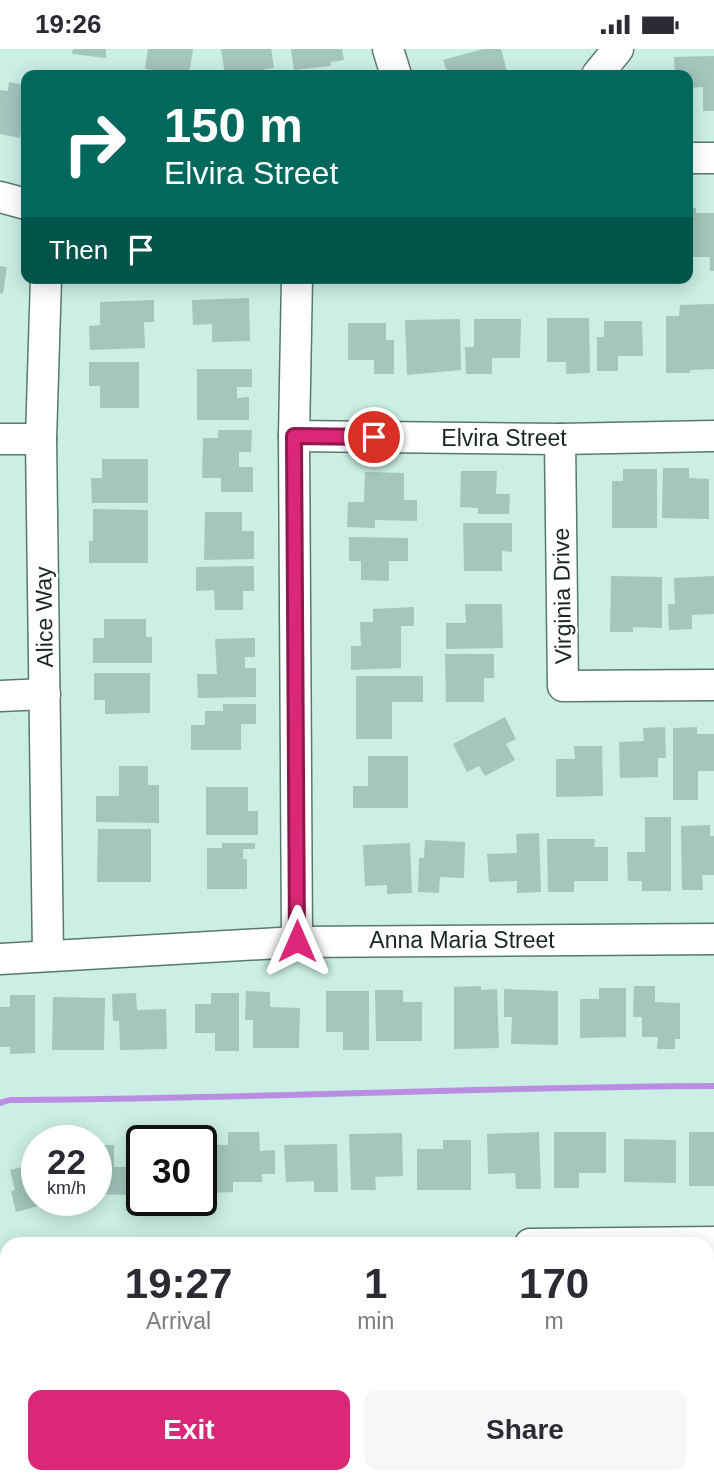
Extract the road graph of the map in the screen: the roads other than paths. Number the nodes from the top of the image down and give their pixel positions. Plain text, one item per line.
1 (388, 49) edge
2 (618, 49) edge
3 (394, 70) edge
4 (601, 70) edge
5 (693, 158) edge
6 (714, 158) edge
7 (0, 197) edge
8 (21, 203) edge
9 (46, 284) edge
10 (297, 284) edge
11 (294, 436) junction
12 (714, 436) edge
13 (0, 439) edge
14 (41, 439) junction
15 (560, 439) junction
16 (714, 685) edge
17 (45, 694) junction
18 (0, 696) edge
19 (714, 939) edge
20 (297, 941) junction
21 (48, 955) junction
22 (0, 959) edge

1 - 3 street
2 - 4 street
5 - 6 street
7 - 8 street
9 - 14 street, Alice Way
10 - 11 street
11 - 15 street, Elvira Street
11 - 20 street
12 - 15 street, Elvira Street
13 - 14 street
14 - 17 street, Alice Way
15 - 16 street, Virginia Drive
17 - 18 street
17 - 21 street, Alice Way
19 - 20 street, Anna Maria Street
20 - 21 street, Anna Maria Street
21 - 22 street, Anna Maria Street

